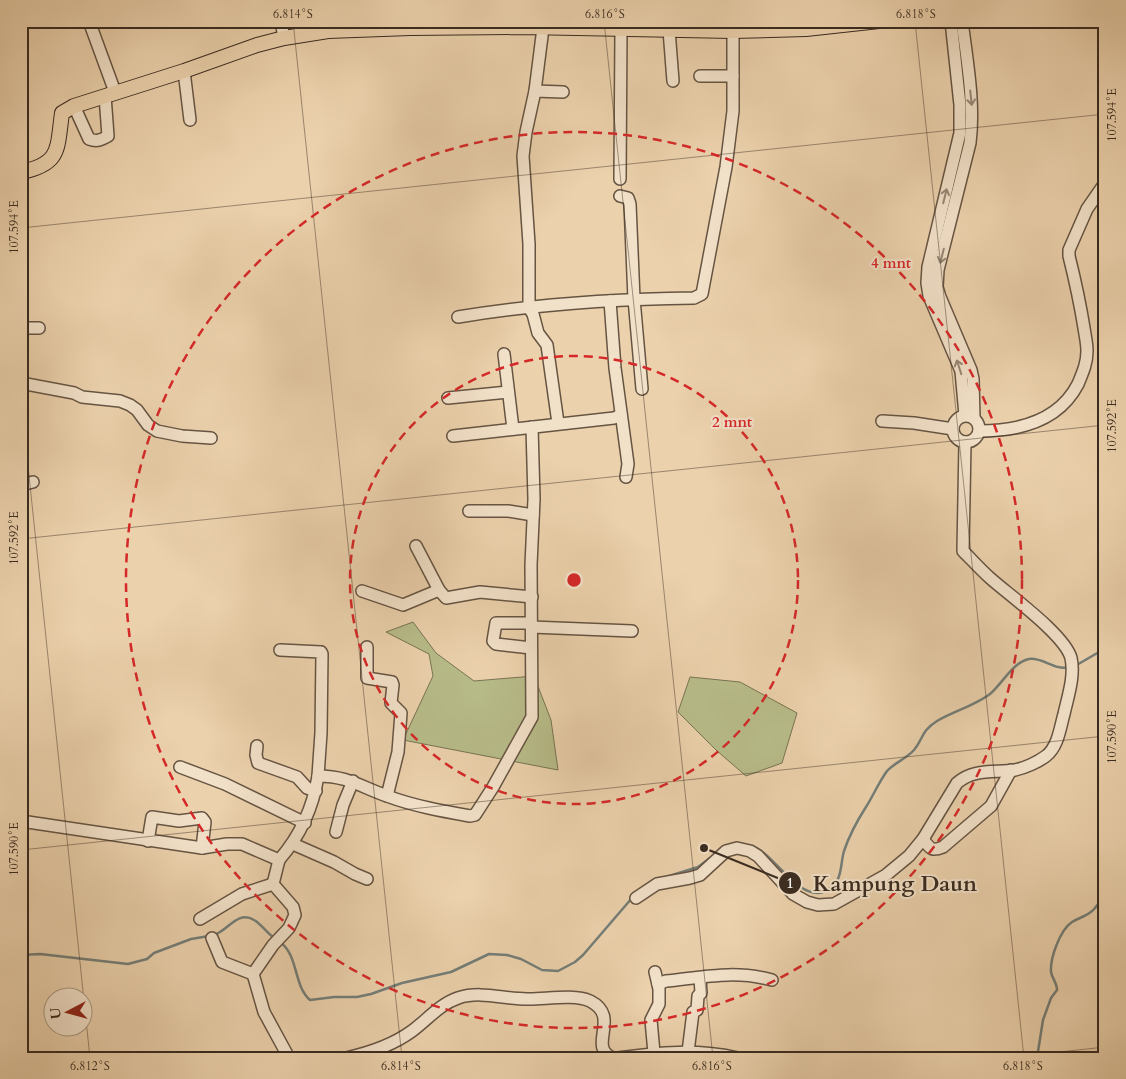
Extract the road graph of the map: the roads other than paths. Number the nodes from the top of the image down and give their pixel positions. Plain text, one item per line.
1 (89, 21) edge
2 (281, 21) edge
3 (879, 21) edge
4 (951, 21) edge
5 (962, 21) edge
6 (524, 24) edge
7 (411, 25) edge
8 (714, 26) edge
9 (543, 28) junction
10 (621, 30) junction
11 (669, 30) junction
12 (733, 31) junction
13 (284, 38) junction
14 (184, 71) junction
15 (700, 76) dead end
16 (733, 76) junction
17 (673, 81) dead end
18 (535, 92) junction
19 (564, 92) dead end
20 (110, 94) junction
21 (74, 106) junction
22 (190, 120) dead end
23 (21, 172) edge
24 (620, 179) dead end
25 (1105, 183) edge
26 (620, 196) dead end
27 (943, 230) junction
28 (634, 299) junction
29 (610, 301) junction
30 (529, 308) junction
31 (458, 317) dead end
32 (21, 328) edge
33 (39, 328) dead end
34 (504, 354) dead end
35 (21, 383) edge
36 (642, 389) dead end
37 (508, 392) junction
38 (448, 398) dead end
39 (621, 415) junction
40 (969, 417) junction
41 (882, 421) dead end
42 (558, 424) junction
43 (532, 426) junction
44 (513, 429) junction
45 (953, 429) junction
46 (980, 431) junction
47 (453, 436) dead end
48 (211, 438) dead end
49 (966, 442) junction
50 (626, 477) dead end
51 (33, 482) dead end
52 (21, 485) edge
53 (470, 511) dead end
54 (533, 515) junction
55 (416, 546) dead end
56 (440, 590) junction
57 (362, 591) dead end
58 (532, 597) junction
59 (531, 625) junction
60 (632, 632) dead end
61 (368, 648) dead end
62 (531, 648) junction
63 (280, 650) dead end
64 (257, 746) dead end
65 (180, 767) dead end
66 (1012, 770) junction
67 (318, 776) junction
68 (353, 781) junction
69 (316, 791) junction
70 (387, 796) junction
71 (21, 821) edge
72 (304, 823) junction
73 (336, 832) dead end
74 (923, 839) junction
75 (148, 841) junction
76 (293, 844) junction
77 (202, 848) junction
78 (279, 860) junction
79 (367, 879) dead end
80 (273, 884) junction
81 (636, 898) dead end
82 (200, 919) dead end
83 (212, 938) dead end
84 (655, 972) dead end
85 (253, 974) junction
86 (700, 978) junction
87 (772, 980) dead end
88 (658, 984) junction
89 (688, 1052) junction
90 (654, 1053) junction
91 (289, 1058) edge
92 (346, 1058) edge
93 (613, 1058) edge
94 (618, 1058) edge
95 (738, 1058) edge

1 - 20 street
2 - 13 street
3 - 12 main road
27 -> 4 street
5 -> 27 street
6 - 7 main road
6 - 9 main road
7 - 13 main road
8 - 11 main road
8 - 12 main road
9 - 10 main road
9 - 18 street
10 - 11 main road
10 - 24 street
11 - 17 street
12 - 16 street
13 - 14 main road
14 - 20 main road
14 - 22 street
15 - 16 street
16 - 28 street
18 - 19 street
18 - 30 street
20 - 21 main road
20 - 21 street
21 - 23 main road
25 - 46 street
26 - 28 street
27 - 40 street
28 - 29 street
28 - 36 street
29 - 30 street
29 - 39 street
30 - 31 street
30 - 42 street
32 - 33 street
34 - 37 street
35 - 48 street
37 - 38 street
37 - 44 street
39 - 42 street
39 - 50 street
40 - 45 street
40 - 46 street
41 - 45 street
42 - 43 street
43 - 44 street
43 - 54 street
44 - 47 street
45 - 49 street
46 - 49 street
49 - 66 street
51 - 52 street
53 - 54 street
54 - 58 street
55 - 56 street
56 - 57 street
56 - 58 street
58 - 59 street
59 - 60 street
59 - 62 street
59 - 62 street
61 - 70 street
62 - 70 street
63 - 67 street
64 - 69 street
65 - 72 street
66 - 74 street
66 - 74 street
67 - 68 street
67 - 69 street
68 - 70 street
68 - 73 street
69 - 72 street
71 - 75 street
72 - 76 street
74 - 81 street
75 - 77 street
75 - 77 street
76 - 78 street
76 - 79 street
77 - 78 street
78 - 80 street
80 - 82 street
80 - 85 street
83 - 85 street
84 - 88 street
85 - 91 street
86 - 87 street
86 - 88 street
86 - 89 street
88 - 90 street
89 - 90 street
89 - 95 street
90 - 94 street
92 - 93 street

